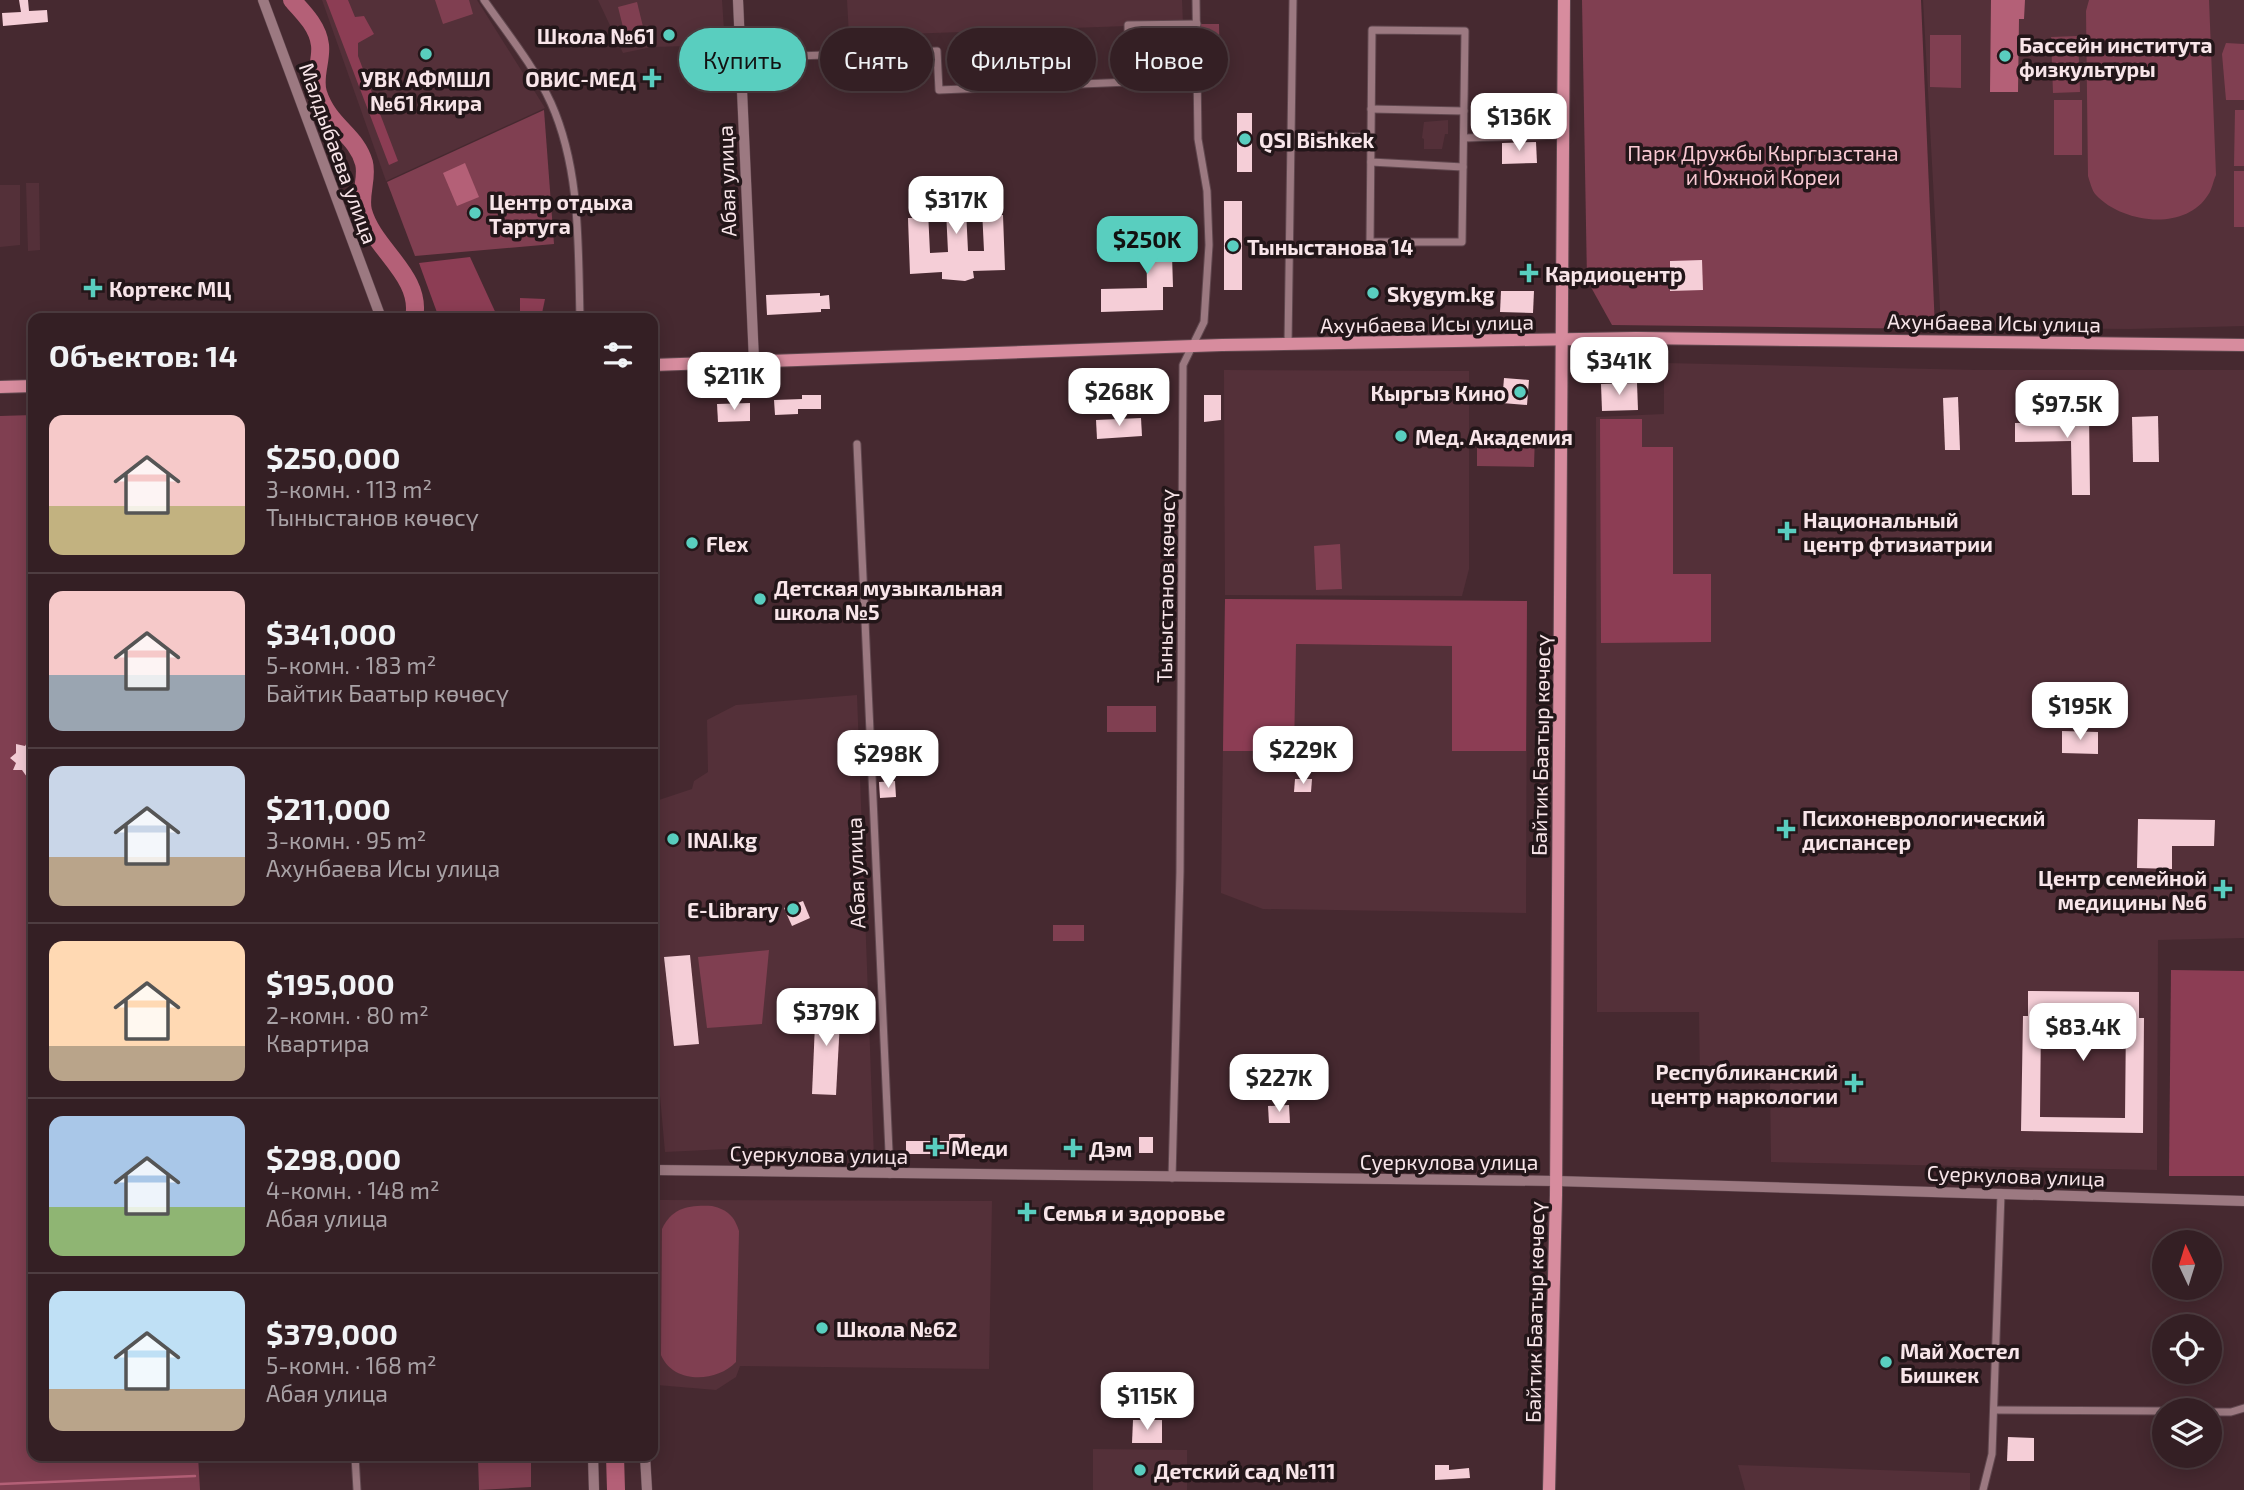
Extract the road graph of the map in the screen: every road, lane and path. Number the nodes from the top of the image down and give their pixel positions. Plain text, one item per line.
1 (263, 0) edge
2 (484, 0) edge
3 (738, 0) edge
4 (1196, 0) edge
5 (1293, 0) edge
6 (1564, 0) edge
7 (1196, 24) junction
8 (739, 28) edge
9 (806, 56) edge
10 (742, 91) edge
11 (1371, 109) junction
12 (1464, 111) junction
13 (1291, 135) junction
14 (1563, 135) junction
15 (1371, 137) junction
16 (1464, 138) junction
17 (1371, 162) junction
18 (1463, 167) junction
19 (379, 313) edge
20 (580, 313) edge
21 (1564, 341) junction
22 (1288, 344) junction
23 (2244, 345) edge
24 (1191, 346) junction
25 (754, 361) junction
26 (658, 365) edge
27 (28, 386) edge
28 (0, 387) edge
29 (857, 444) dead end
30 (658, 1170) edge
31 (890, 1174) junction
32 (1172, 1178) junction
33 (1556, 1181) junction
34 (2001, 1194) junction
35 (2244, 1201) edge
36 (2244, 1408) edge
37 (1995, 1410) junction
38 (2152, 1411) edge
39 (2222, 1411) edge
40 (355, 1461) edge
41 (593, 1461) edge
42 (645, 1461) edge
43 (357, 1490) edge
44 (594, 1490) edge
45 (647, 1490) edge
46 (1549, 1490) edge
47 (1983, 1490) edge

1 - 19 street, Малдыбаева улица
2 - 20 street
3 - 8 street, Абая улица
4 - 7 street, Тыныстанов көчөсү
5 - 13 street
6 - 14 main road, Байтик Баатыр көчөсү
7 - 9 street
7 - 24 street, Тыныстанов көчөсү
10 - 25 street, Абая улица
11 - 12 street
11 - 12 street
11 - 15 street
12 - 16 street
13 - 15 street
13 - 22 street
14 - 16 street
14 - 21 main road, Байтик Баатыр көчөсү
15 - 17 street
16 - 18 street
17 - 18 street
17 - 18 street
21 - 22 main road, Ахунбаева Исы улица
21 - 23 main road, Ахунбаева Исы улица
21 - 33 main road, Байтик Баатыр көчөсү
22 - 24 main road, Ахунбаева Исы улица
24 - 25 main road, Ахунбаева Исы улица
24 - 32 street, Тыныстанов көчөсү
25 - 26 main road, Ахунбаева Исы улица
27 - 28 main road
29 - 31 street, Абая улица
30 - 31 street, Суеркулова улица
31 - 32 street, Суеркулова улица
32 - 33 street, Суеркулова улица
33 - 34 street, Суеркулова улица
33 - 46 main road, Байтик Баатыр көчөсү
34 - 35 street, Суеркулова улица
34 - 37 street
36 - 39 street
37 - 38 street
37 - 47 street
40 - 43 street
41 - 44 street
42 - 45 street

